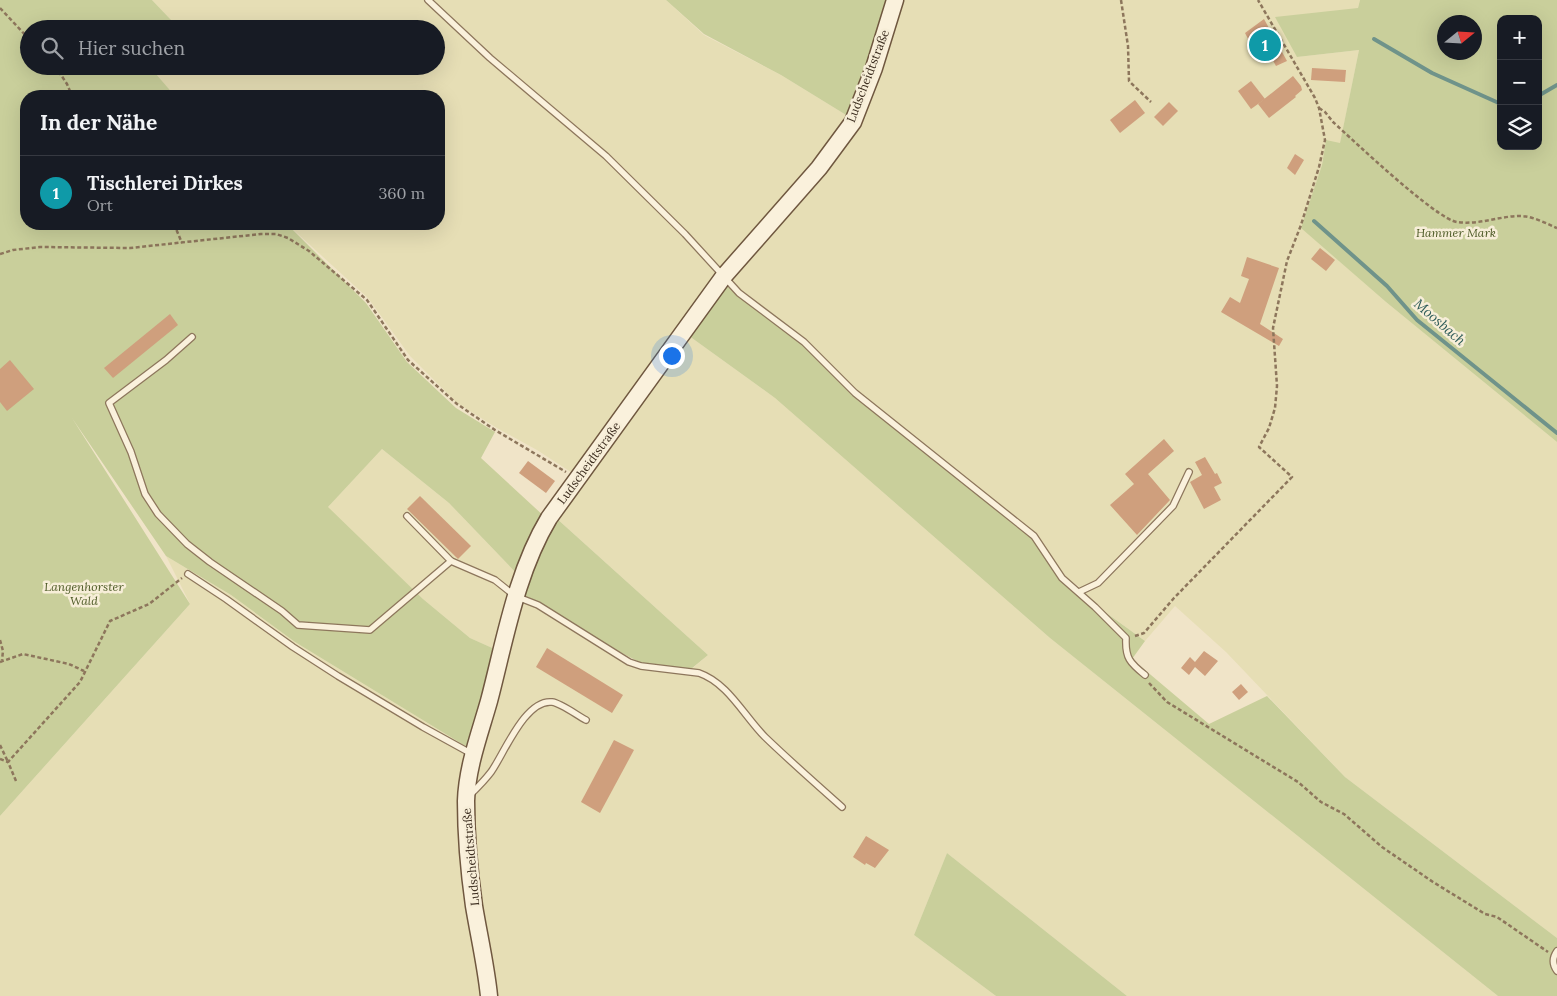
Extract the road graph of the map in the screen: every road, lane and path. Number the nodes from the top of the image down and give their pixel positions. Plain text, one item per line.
1 (428, 0) edge
2 (895, 0) edge
3 (1121, 0) edge
4 (1258, 0) edge
5 (0, 8) edge
6 (20, 29) edge
7 (60, 75) edge
8 (69, 90) edge
9 (1151, 102) dead end
10 (1319, 108) junction
11 (1557, 228) edge
12 (177, 230) edge
13 (182, 243) junction
14 (0, 254) edge
15 (724, 276) junction
16 (192, 337) dead end
17 (1190, 472) dead end
18 (578, 479) junction
19 (407, 516) dead end
20 (451, 561) junction
21 (188, 574) joint
22 (1079, 592) junction
23 (515, 596) junction
24 (1126, 638) junction
25 (0, 640) edge
26 (1, 661) edge
27 (85, 672) junction
28 (1144, 675) joint
29 (586, 720) dead end
30 (0, 745) edge
31 (474, 755) junction
32 (0, 759) edge
33 (8, 762) junction
34 (16, 781) dead end
35 (466, 798) junction
36 (842, 807) dead end
37 (1555, 953) edge
38 (1557, 971) edge
39 (489, 996) edge

1 - 15 lane
2 - 15 street, Ludscheidtstraße
3 - 9 path
4 - 10 path
5 - 6 path
7 - 8 path
10 - 11 path
10 - 24 path
12 - 13 path
13 - 14 path
13 - 18 path
15 - 18 street, Ludscheidtstraße
15 - 22 lane
16 - 20 lane
17 - 22 lane
18 - 23 street, Ludscheidtstraße
19 - 20 lane
20 - 23 lane
21 - 27 path
21 - 31 lane
22 - 24 lane
23 - 31 street, Ludscheidtstraße
23 - 36 lane
24 - 28 lane
25 - 26 path
26 - 27 path
27 - 33 path
28 - 37 path
29 - 35 lane
30 - 33 path
31 - 35 street, Ludscheidtstraße
32 - 33 path
33 - 34 path
35 - 39 street, Ludscheidtstraße
37 - 38 lane

